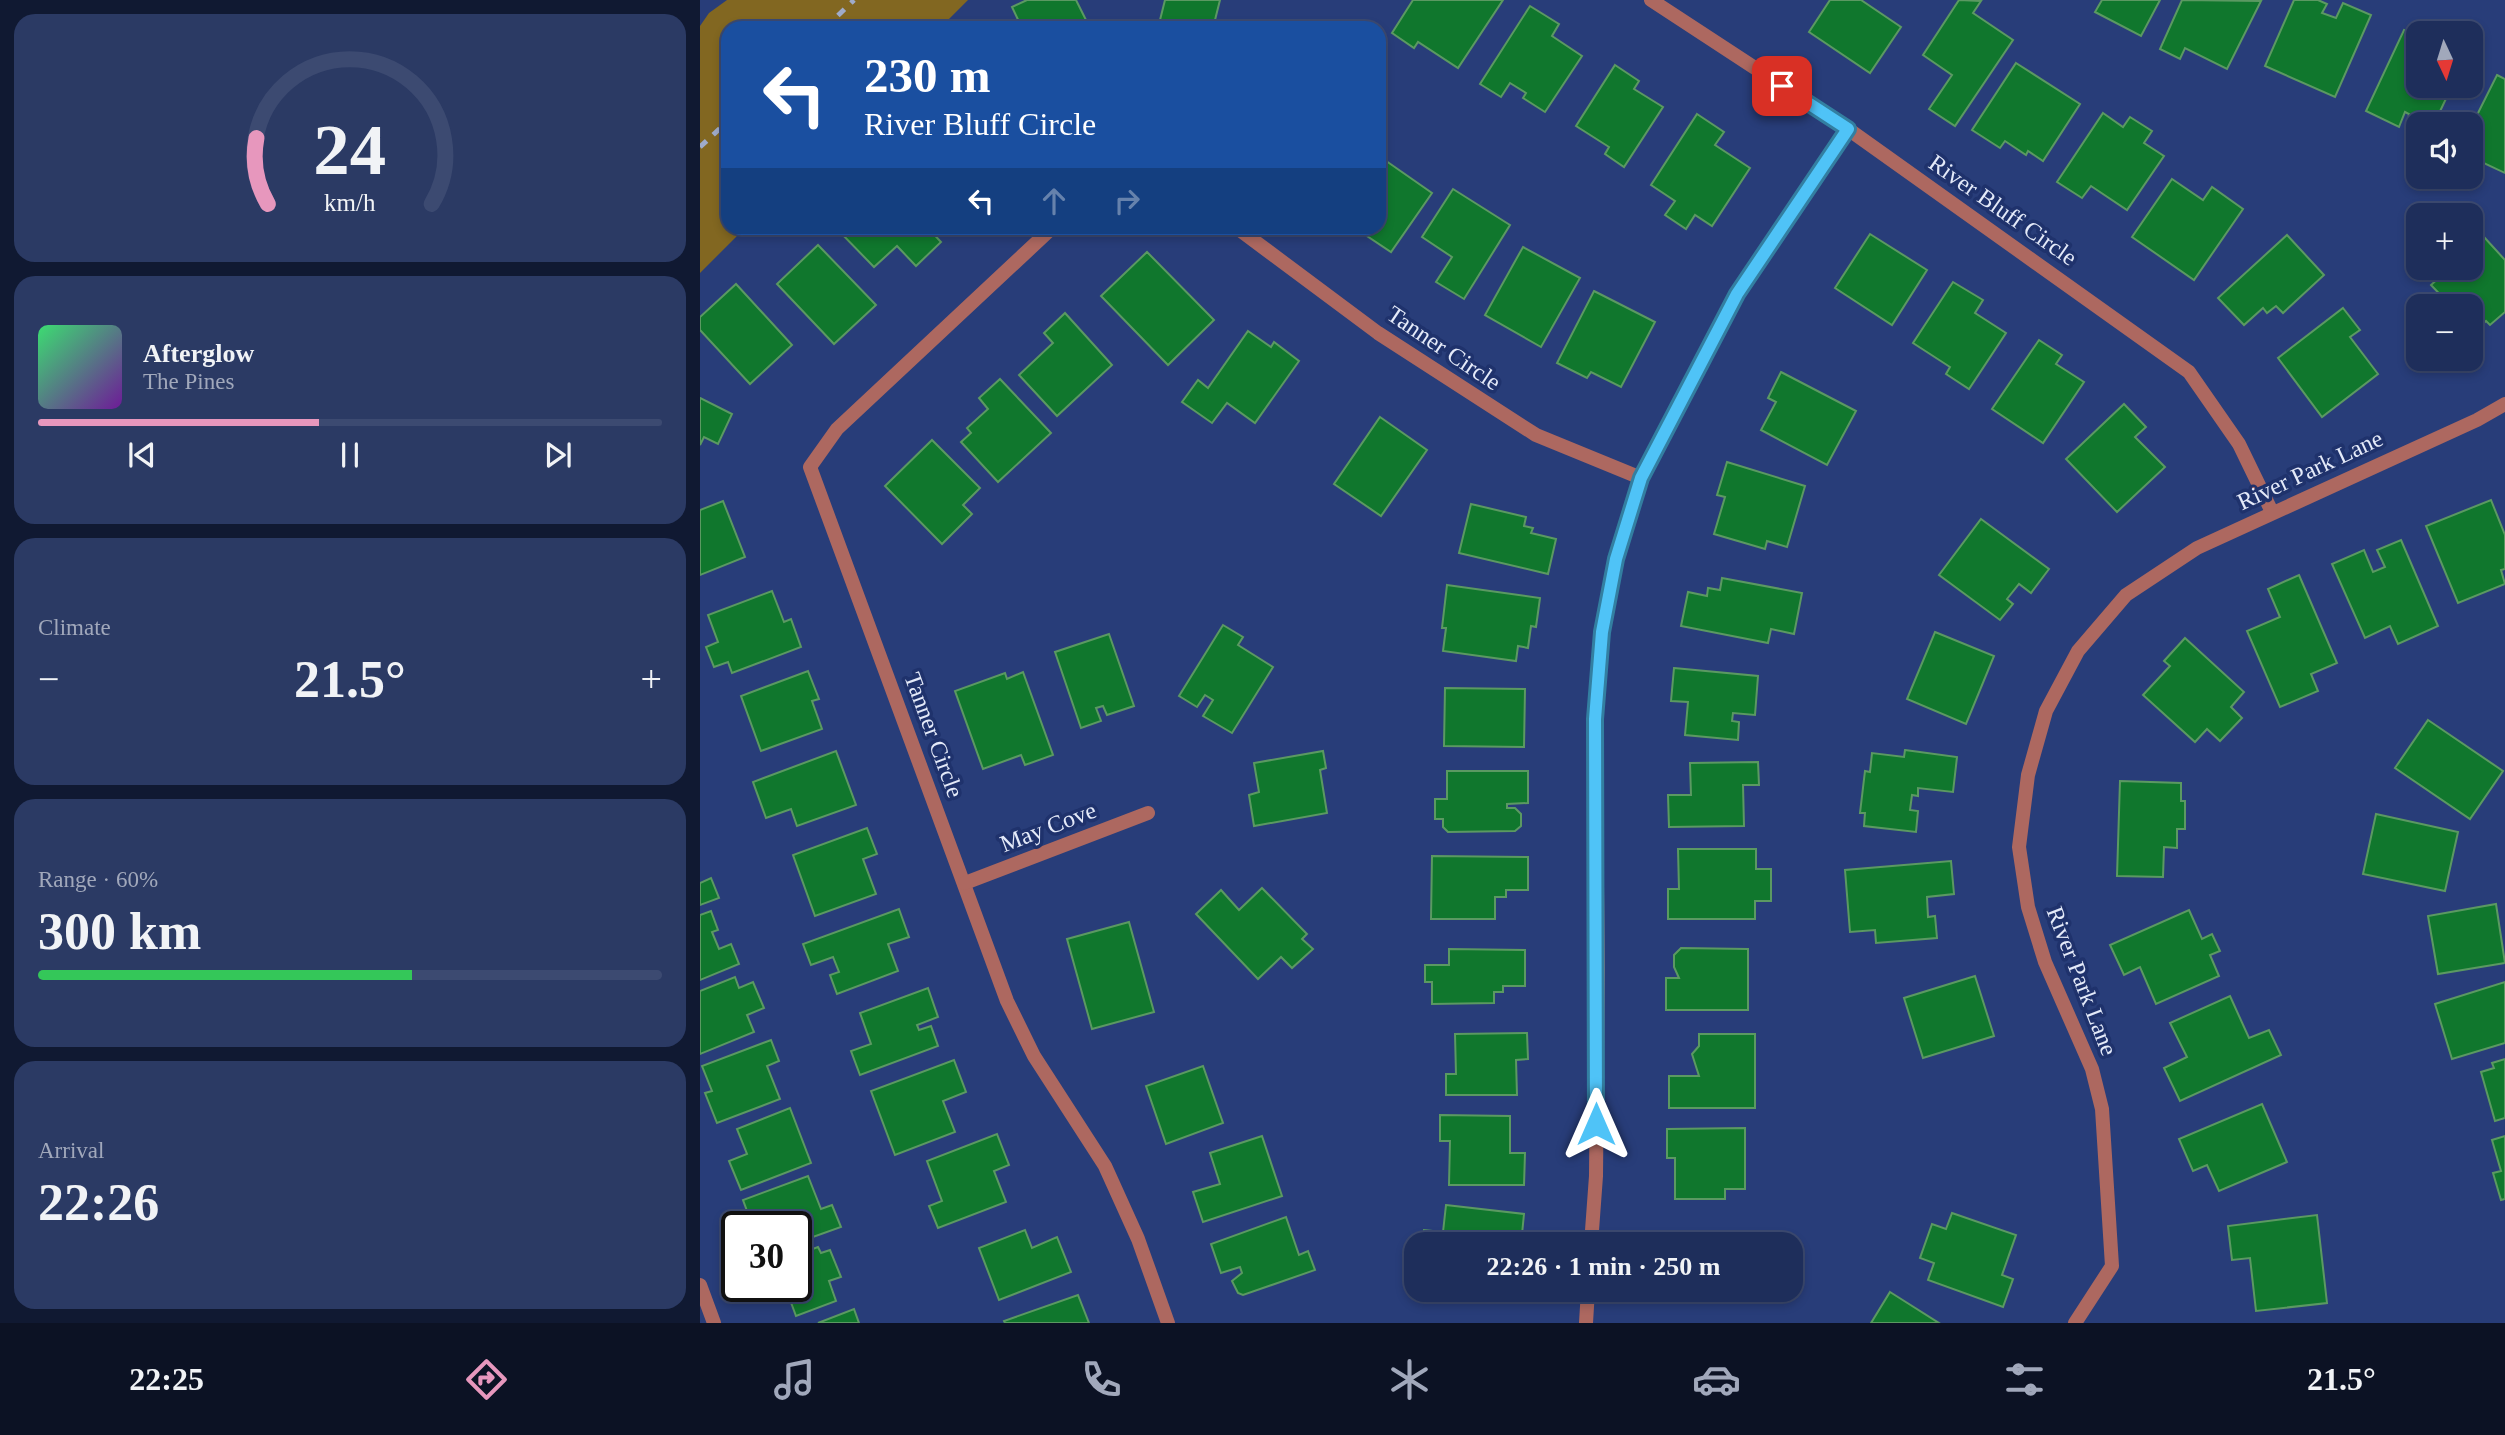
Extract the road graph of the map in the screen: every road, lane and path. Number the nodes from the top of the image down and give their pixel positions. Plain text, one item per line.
1 (1651, 0) edge
2 (1848, 129) junction
3 (1045, 235) edge
4 (1246, 235) edge
5 (2505, 404) edge
6 (1641, 478) junction
7 (2272, 512) junction
8 (1148, 813) dead end
9 (965, 883) junction
10 (1592, 1232) edge
11 (700, 1285) edge
12 (1587, 1302) edge
13 (714, 1323) edge
14 (1168, 1323) edge
15 (1586, 1323) edge
16 (2075, 1323) edge

1 - 2 street, River Bluff Circle
2 - 6 street
2 - 7 street, River Bluff Circle
3 - 9 street, Tanner Circle
4 - 6 street, Tanner Circle
5 - 7 street, River Park Lane
6 - 10 street
7 - 16 street, River Park Lane
8 - 9 street, May Cove
9 - 14 street, Tanner Circle
11 - 13 street
12 - 15 street

